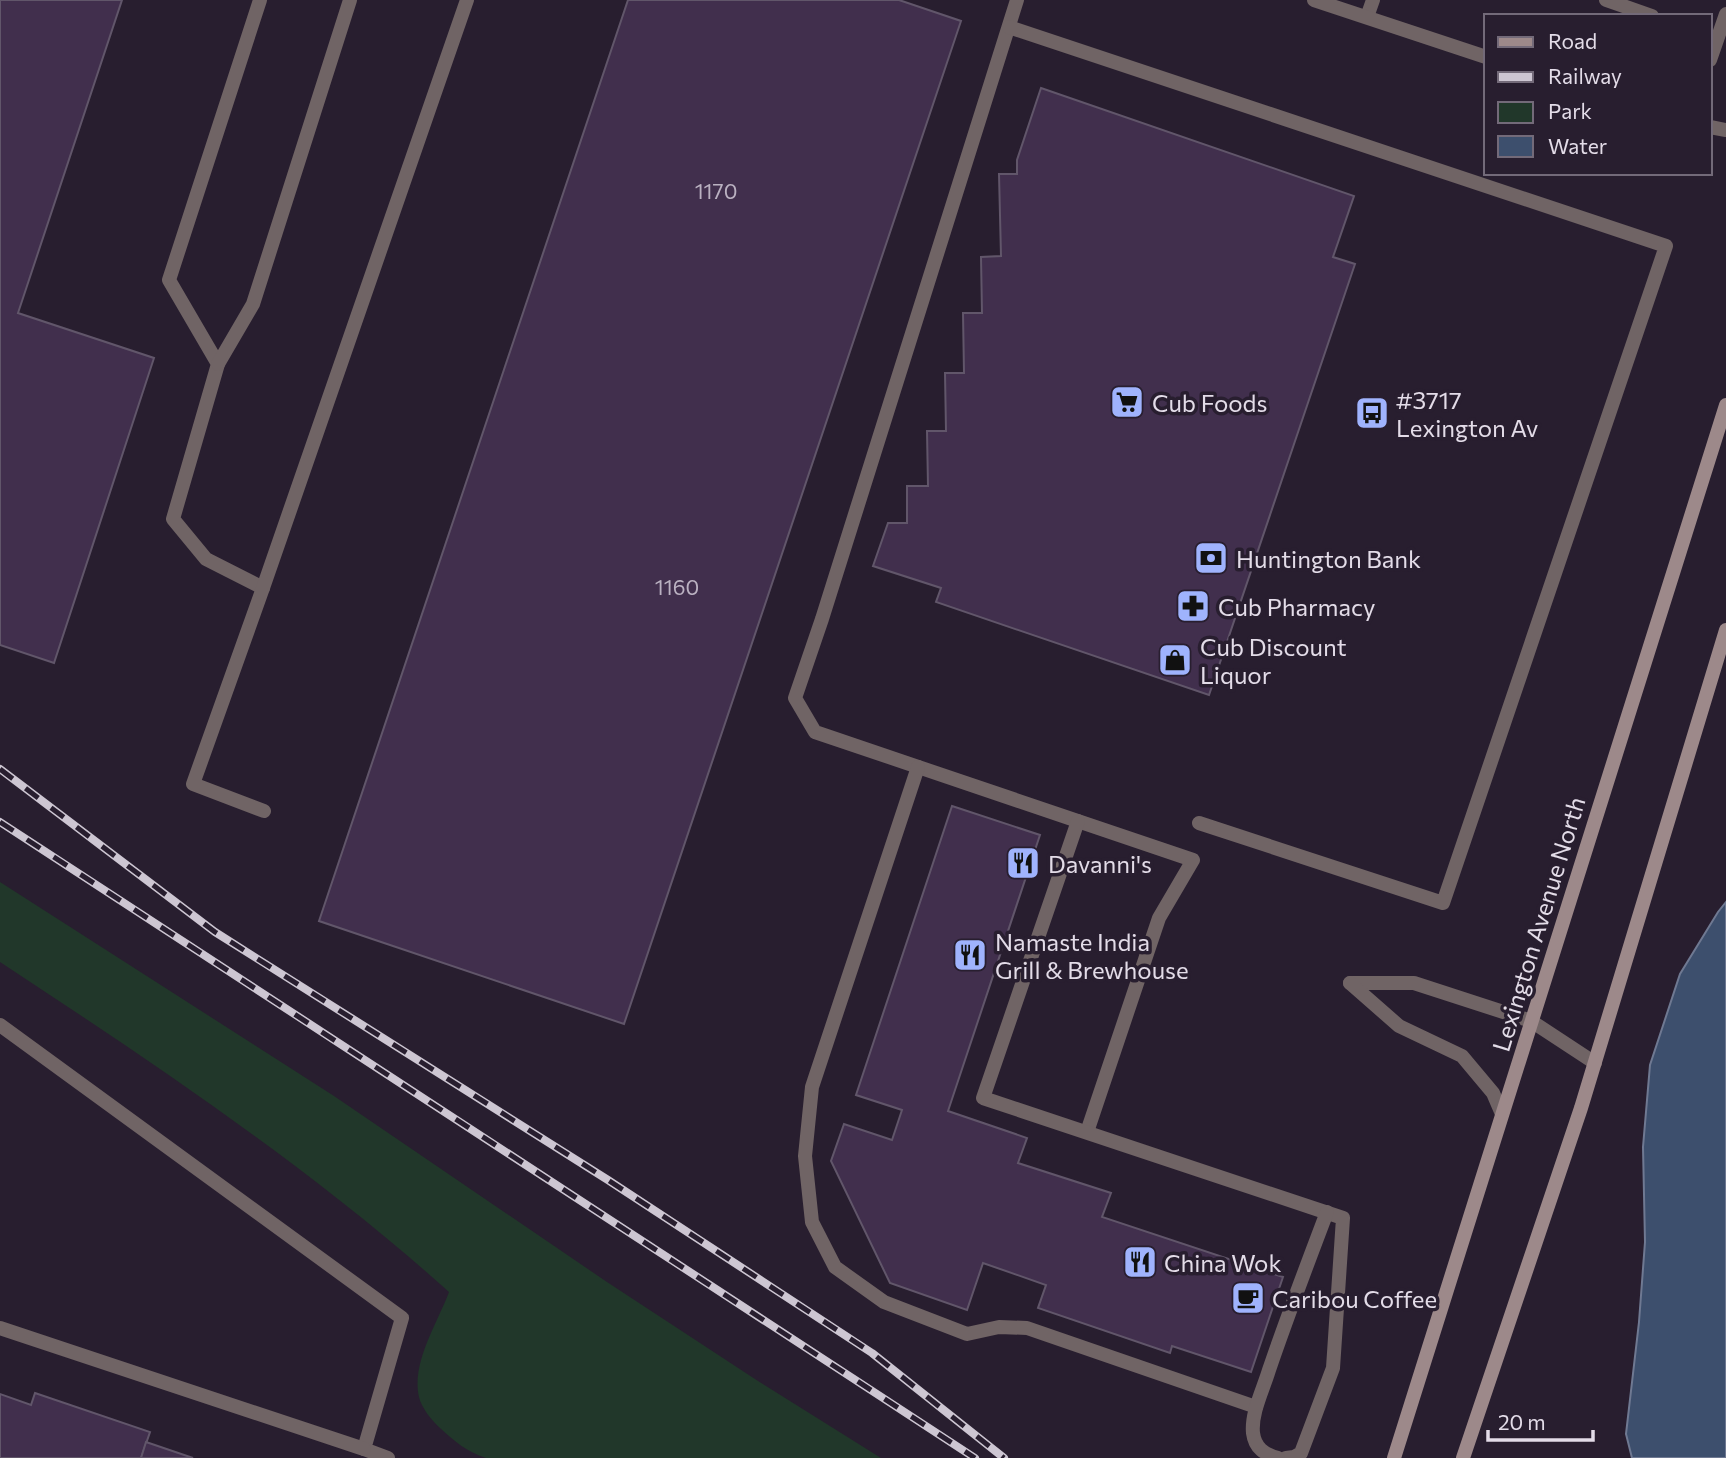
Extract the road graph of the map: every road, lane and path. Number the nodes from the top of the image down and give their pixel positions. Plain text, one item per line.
1 (260, 0) edge
2 (350, 0) edge
3 (467, 0) edge
4 (1017, 0) edge
5 (1314, 0) edge
6 (1373, 0) edge
7 (1606, 0) edge
8 (1646, 14) edge
9 (1726, 14) edge
10 (1367, 18) junction
11 (1009, 27) junction
12 (1714, 37) edge
13 (1484, 56) edge
14 (218, 364) junction
15 (1726, 405) edge
16 (263, 588) junction
17 (1726, 630) edge
18 (918, 767) junction
19 (264, 811) dead end
20 (1078, 821) junction
21 (1199, 823) dead end
22 (1531, 1021) junction
23 (0, 1025) edge
24 (1595, 1063) junction
25 (1502, 1114) junction
26 (1087, 1132) junction
27 (1327, 1212) junction
28 (0, 1328) edge
29 (1256, 1408) junction
30 (364, 1449) junction
31 (388, 1458) edge
32 (1278, 1458) edge
33 (1286, 1458) edge
34 (1394, 1458) edge
35 (1463, 1458) edge

1 - 14 street
2 - 14 street
3 - 16 street
4 - 11 street
5 - 10 street
6 - 10 street
7 - 8 street
9 - 12 street
10 - 13 street
11 - 18 street
11 - 21 street
14 - 16 street
15 - 22 main road, Lexington Avenue North
16 - 19 street
17 - 24 main road
18 - 20 street
18 - 29 street
20 - 26 street
20 - 26 street
22 - 24 street
22 - 25 main road, Lexington Avenue North
22 - 25 street
23 - 30 street
24 - 35 main road
25 - 34 main road, Lexington Avenue North
26 - 27 street
27 - 29 street
27 - 33 street
28 - 30 street
29 - 32 street
30 - 31 street

